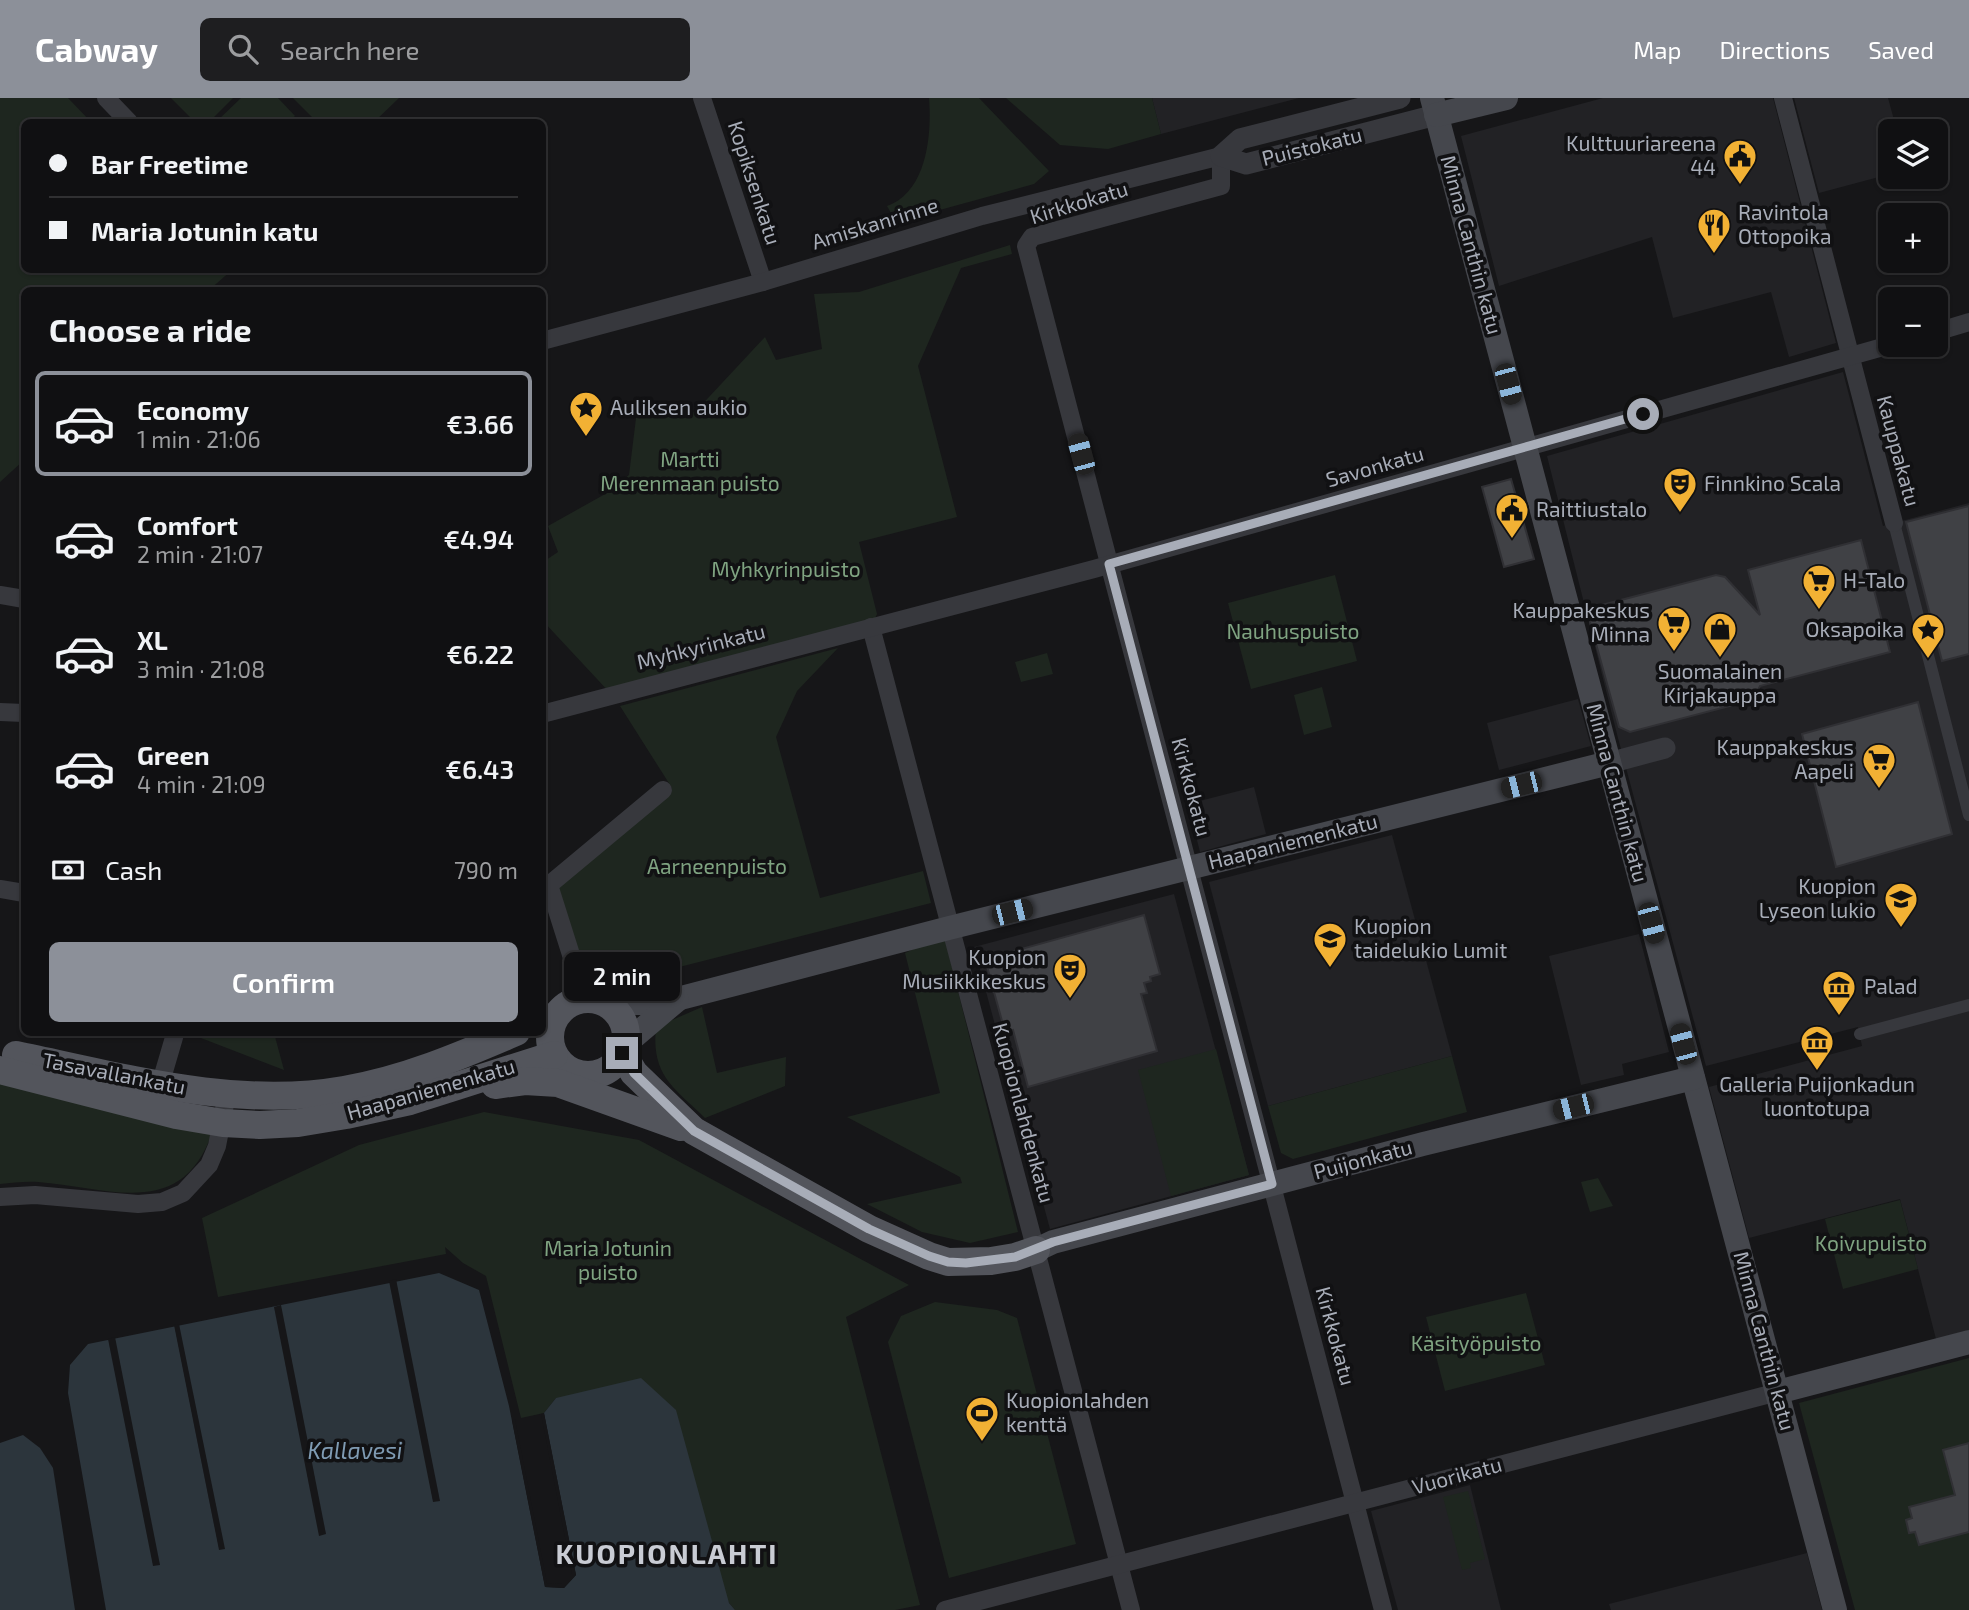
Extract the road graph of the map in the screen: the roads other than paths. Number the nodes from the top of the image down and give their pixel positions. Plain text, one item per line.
1 (106, 98) edge
2 (702, 98) edge
3 (1400, 98) edge
4 (1506, 98) edge
5 (1783, 98) edge
6 (1434, 107) edge
7 (126, 119) edge
8 (1222, 156) junction
9 (763, 282) junction
10 (1969, 322) edge
11 (1948, 328) edge
12 (546, 340) edge
13 (1878, 349) edge
14 (1849, 357) junction
15 (1525, 448) junction
16 (1894, 523) joint
17 (1109, 564) junction
18 (0, 595) edge
19 (21, 598) edge
20 (871, 627) junction
21 (0, 712) edge
22 (546, 712) edge
23 (21, 713) edge
24 (1665, 748) dead end
25 (1609, 763) junction
26 (663, 790) dead end
27 (1969, 815) edge
28 (1189, 868) junction
29 (546, 887) edge
30 (0, 889) edge
31 (21, 892) edge
32 (948, 928) junction
33 (677, 999) junction
34 (595, 1001) junction
35 (1969, 1005) edge
36 (549, 1018) edge
37 (1860, 1034) dead end
38 (175, 1036) edge
39 (507, 1036) edge
40 (624, 1048) junction
41 (0, 1052) edge
42 (554, 1055) junction
43 (0, 1070) edge
44 (600, 1073) junction
45 (1693, 1078) junction
46 (228, 1094) junction
47 (430, 1095) junction
48 (157, 1096) junction
49 (652, 1114) junction
50 (223, 1123) junction
51 (694, 1131) junction
52 (1272, 1184) junction
53 (0, 1197) edge
54 (1036, 1250) junction
55 (1969, 1342) edge
56 (1778, 1392) junction
57 (1355, 1502) junction
58 (1119, 1564) junction
59 (945, 1610) edge
60 (1131, 1610) edge
61 (1383, 1610) edge
62 (1835, 1610) edge

1 - 7 street
2 - 9 street, Kopiksenkatu
3 - 8 street, Puistokatu
4 - 6 main road, Puistokatu
5 - 14 street, Kauppakatu
6 - 8 street, Puistokatu
6 - 15 main road, Minna Canthin katu
8 - 9 street, Amiskanrinne
8 - 17 street, Kirkkokatu
9 - 12 street, Amiskanrinne
10 - 11 street
13 - 14 street, Savonkatu
14 - 15 street, Savonkatu
14 - 16 street, Kauppakatu
15 - 17 street, Savonkatu
15 - 25 main road, Minna Canthin katu
16 - 27 street, Kauppakatu
17 - 20 street, Savonkatu
17 - 28 street, Kirkkokatu
18 - 19 street
20 - 22 street, Myhkyrinkatu
20 - 32 street, Kuopionlahdenkatu
21 - 23 street
24 - 25 street, Haapaniemenkatu
25 - 28 main road, Haapaniemenkatu
25 - 45 main road, Minna Canthin katu
26 - 29 street
28 - 32 main road, Haapaniemenkatu
28 - 52 street, Kirkkokatu
29 - 34 street
30 - 31 street
32 - 33 main road, Haapaniemenkatu
32 - 54 street, Kuopionlahdenkatu
33 - 34 main road, Haapaniemenkatu
33 - 40 main road, Haapaniemenkatu
34 - 36 main road
34 - 40 main road
35 - 37 street
36 - 42 main road
38 - 48 street
39 - 46 main road, Haapaniemenkatu
40 - 44 main road
40 - 51 main road
41 - 48 main road, Tasavallankatu
42 - 44 main road
42 - 47 main road, Haapaniemenkatu
43 - 48 main road, Tasavallankatu
44 - 49 main road
45 - 52 main road, Puijonkatu
45 - 56 main road, Minna Canthin katu
46 - 48 main road, Tasavallankatu
46 - 50 street
47 - 49 main road
47 - 50 main road, Haapaniemenkatu
48 - 50 main road, Tasavallankatu
49 - 51 main road
50 - 53 street
51 - 54 main road
52 - 54 main road, Puijonkatu
52 - 57 street, Kirkkokatu
54 - 58 street, Kuopionlahdenkatu
55 - 56 main road, Vuorikatu
56 - 57 street, Vuorikatu
56 - 62 main road, Minna Canthin katu
57 - 58 street, Vuorikatu
57 - 61 street, Kirkkokatu
58 - 59 street, Vuorikatu
58 - 60 street, Kuopionlahdenkatu

